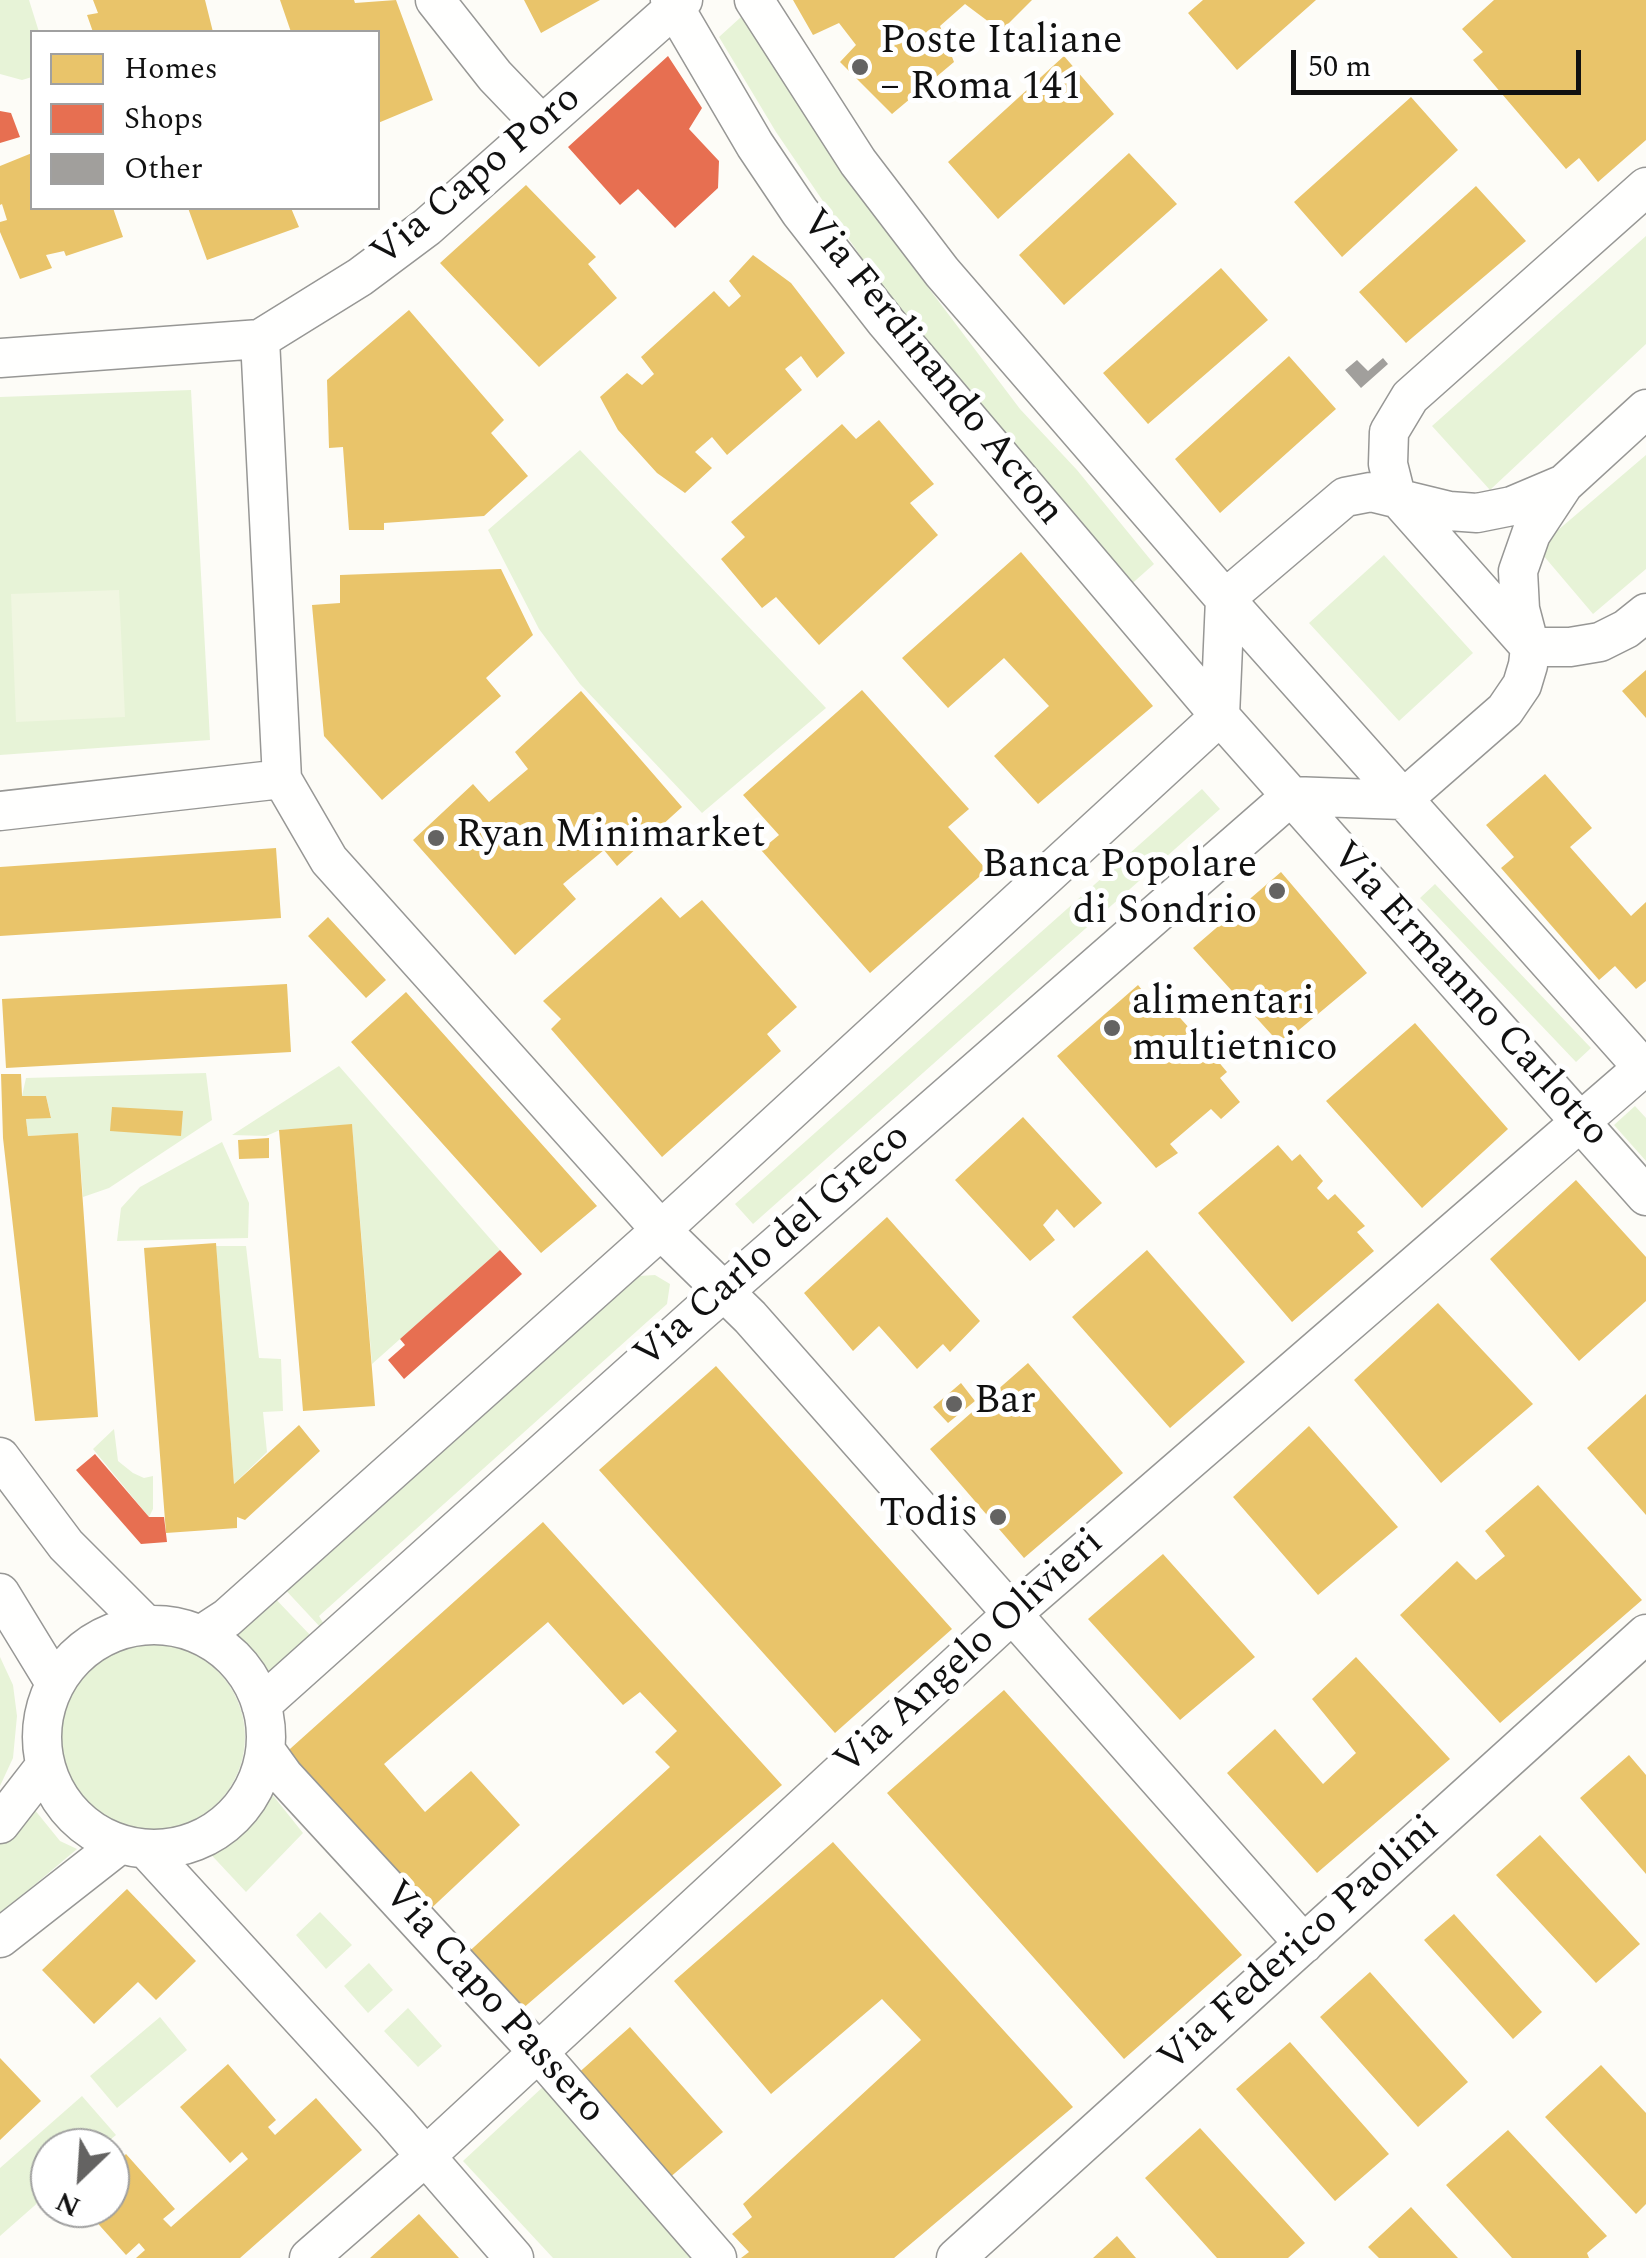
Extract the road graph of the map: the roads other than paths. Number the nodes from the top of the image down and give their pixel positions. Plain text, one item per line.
1 (436, 0) edge
2 (754, 0) edge
3 (676, 3) edge
4 (542, 125) junction
5 (1646, 187) edge
6 (260, 339) junction
7 (0, 358) edge
8 (1646, 409) edge
9 (1564, 484) junction
10 (1396, 496) junction
11 (1224, 600) junction
12 (1646, 613) edge
13 (1530, 647) junction
14 (1220, 716) junction
15 (282, 779) junction
16 (1291, 796) junction
17 (1402, 800) junction
18 (0, 811) edge
19 (1645, 1068) edge
20 (1580, 1122) junction
21 (1646, 1196) edge
22 (660, 1230) junction
23 (722, 1292) junction
24 (0, 1457) edge
25 (0, 1593) edge
26 (1012, 1614) junction
27 (146, 1626) junction
28 (1646, 1634) edge
29 (201, 1636) junction
30 (55, 1683) junction
31 (261, 1704) junction
32 (266, 1751) junction
33 (45, 1766) junction
34 (0, 1824) edge
35 (133, 1847) junction
36 (0, 1938) edge
37 (1304, 1944) junction
38 (538, 2052) junction
39 (426, 2156) junction
40 (309, 2258) edge
41 (514, 2258) edge
42 (717, 2258) edge
43 (956, 2258) edge

1 - 4 street
2 - 11 street, Via Ferdinando Acton
3 - 4 street, Via Capo Poro
3 - 14 street, Via Ferdinando Acton
4 - 6 street, Via Capo Poro
5 - 10 street
6 - 7 street
6 - 15 street
8 - 9 street
9 - 10 street
9 - 13 street
10 - 11 street
10 - 13 street
11 - 14 street
11 - 17 street, Via Ferdinando Acton
12 - 13 street
13 - 17 street
14 - 16 street, Via Ferdinando Acton
14 - 22 street
15 - 18 street
15 - 22 street
16 - 17 street
16 - 20 street, Via Ermanno Carlotto
16 - 23 street, Via Carlo del Greco
17 - 19 street, Via Ermanno Carlotto
19 - 20 street, Via Angelo Olivieri
20 - 21 street, Via Ermanno Carlotto
20 - 26 street, Via Angelo Olivieri
22 - 23 street
22 - 29 street
23 - 26 street
23 - 31 street, Via Carlo del Greco
24 - 27 street
25 - 30 street
26 - 37 street
26 - 38 street, Via Angelo Olivieri
27 - 29 street
27 - 30 street
28 - 37 street, Via Federico Paolini
29 - 31 street
30 - 33 street
31 - 32 street
32 - 35 street
32 - 38 street, Via Capo Passero
33 - 34 street
33 - 35 street
35 - 36 street
35 - 39 street
37 - 43 street, Via Federico Paolini
38 - 39 street, Via Angelo Olivieri
38 - 42 street, Via Capo Passero
39 - 40 street, Via Angelo Olivieri
39 - 41 street

